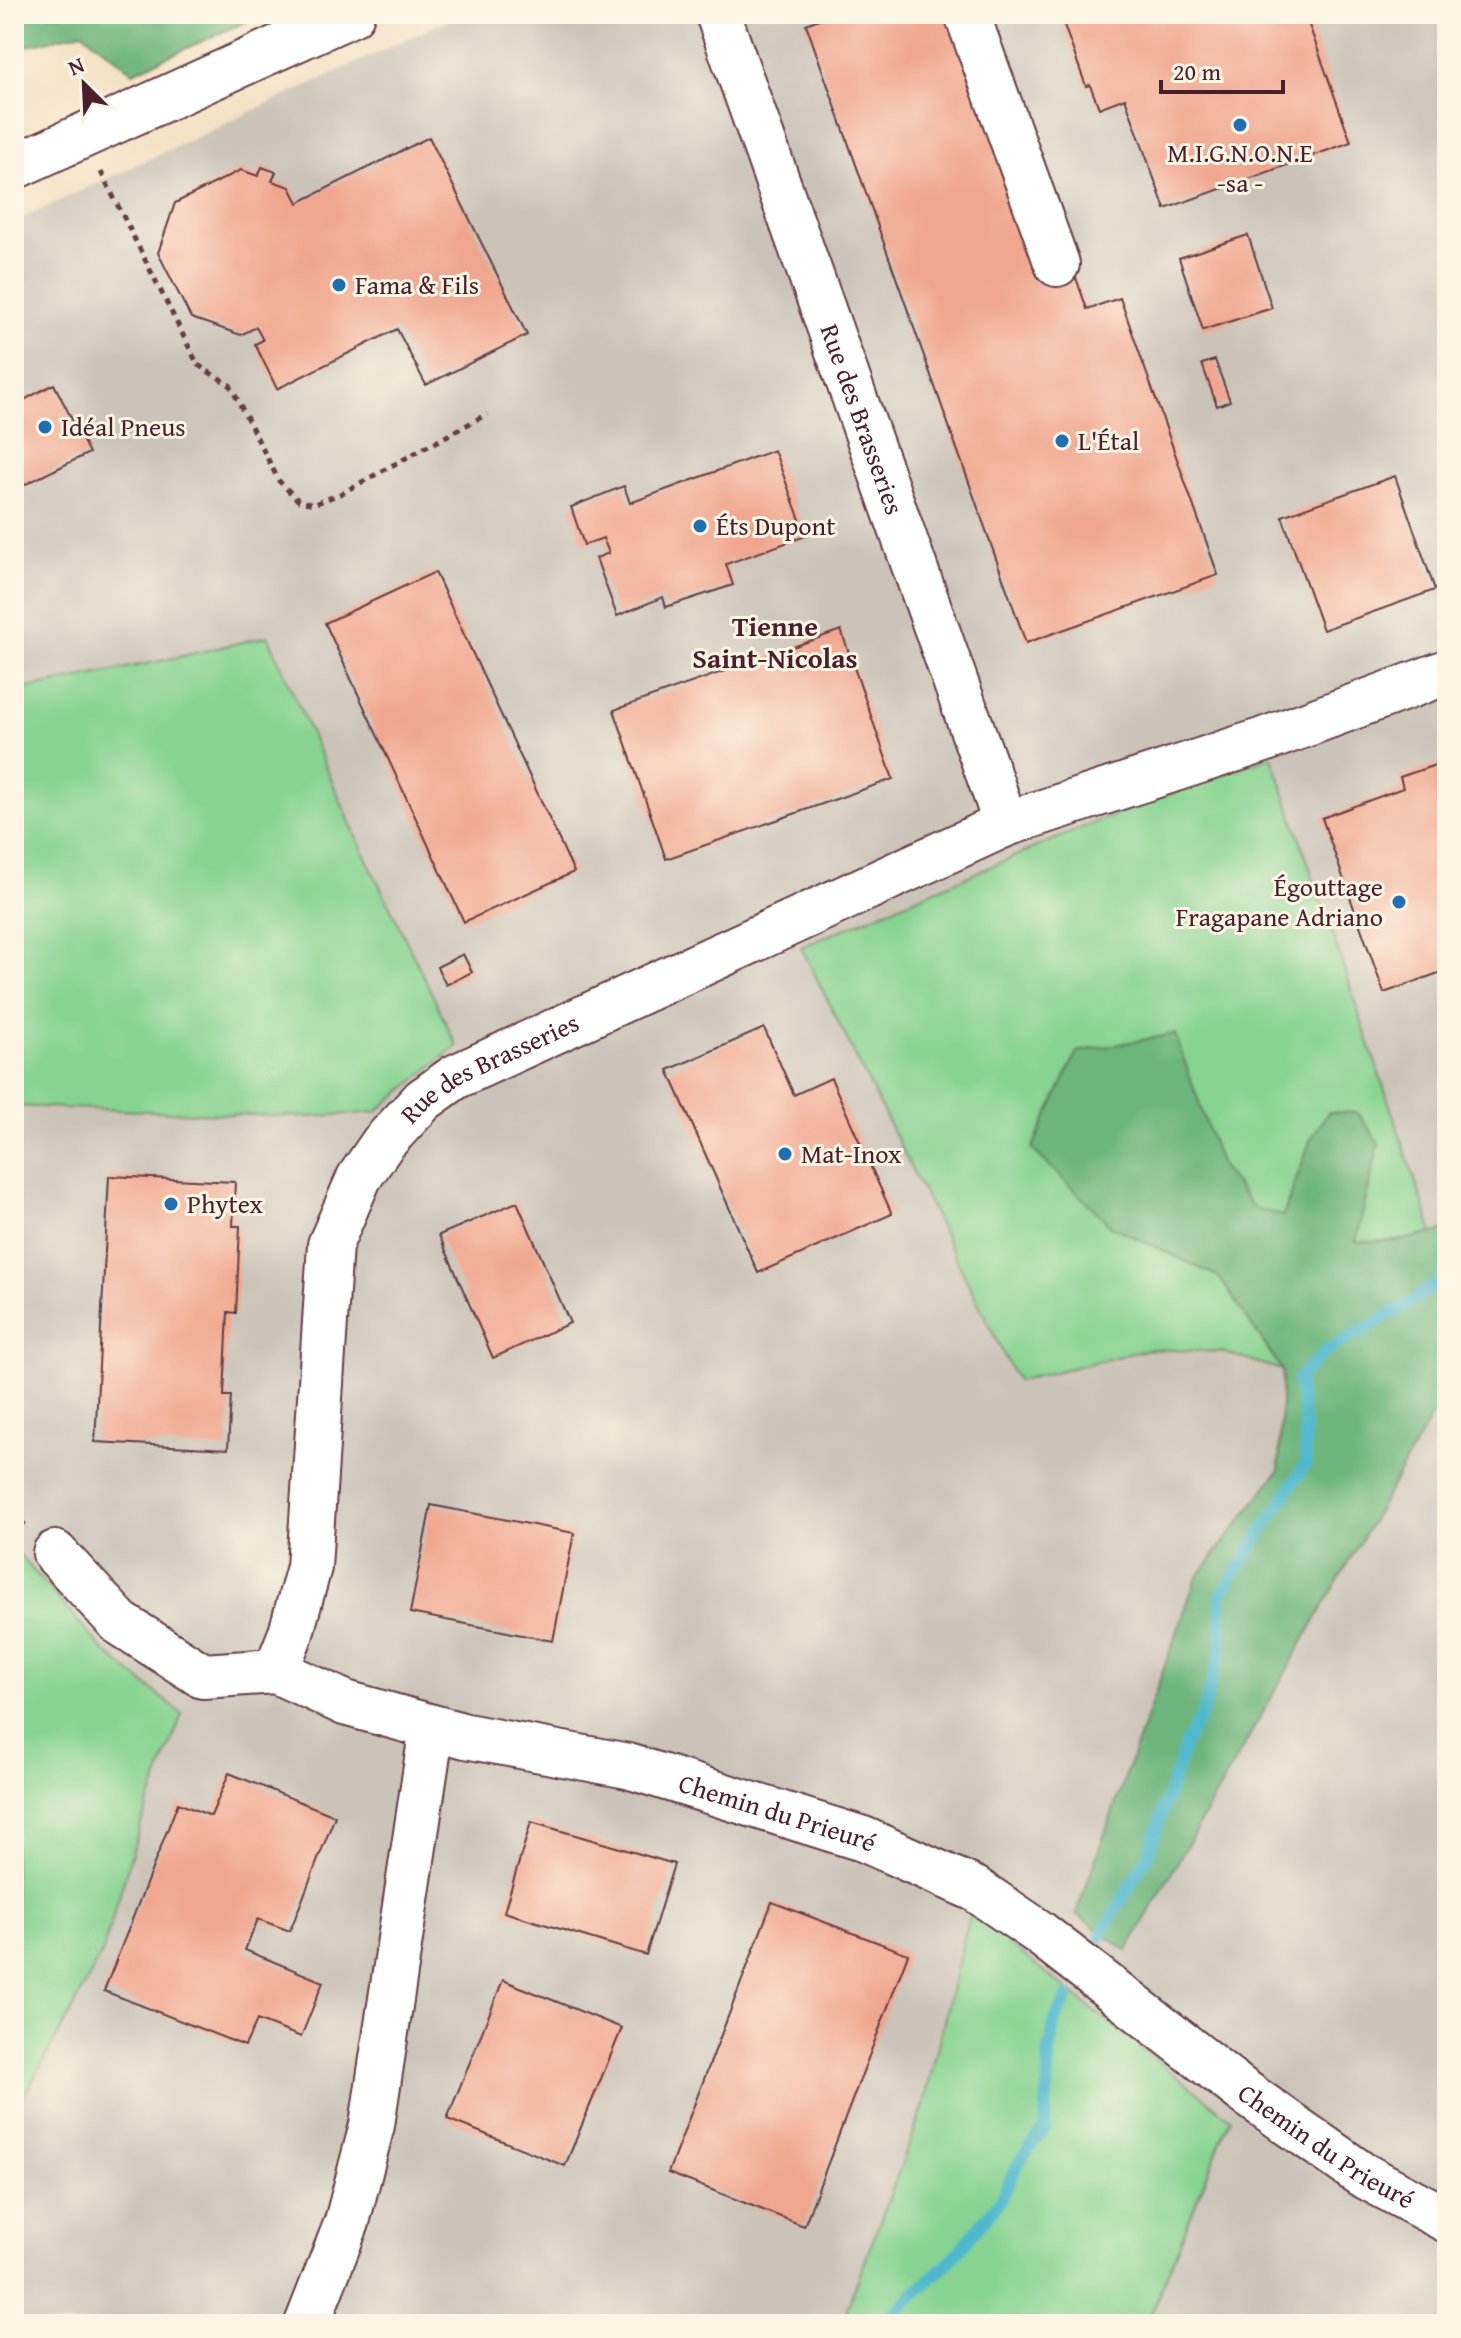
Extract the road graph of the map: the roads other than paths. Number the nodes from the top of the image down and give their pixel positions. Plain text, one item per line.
1 (352, 14) edge
2 (718, 14) edge
3 (967, 14) edge
4 (14, 167) edge
5 (1057, 264) dead end
6 (1447, 672) edge
7 (1006, 824) junction
8 (55, 1553) dead end
9 (276, 1671) junction
10 (432, 1727) junction
11 (1447, 2220) edge
12 (307, 2324) edge

1 - 4 street
2 - 7 street, Rue des Brasseries
3 - 5 street
6 - 7 street, Rue des Brasseries
7 - 9 street, Rue des Brasseries
8 - 9 street, Chemin du Prieuré
9 - 10 street, Chemin du Prieuré
10 - 11 street, Chemin du Prieuré
10 - 12 street

